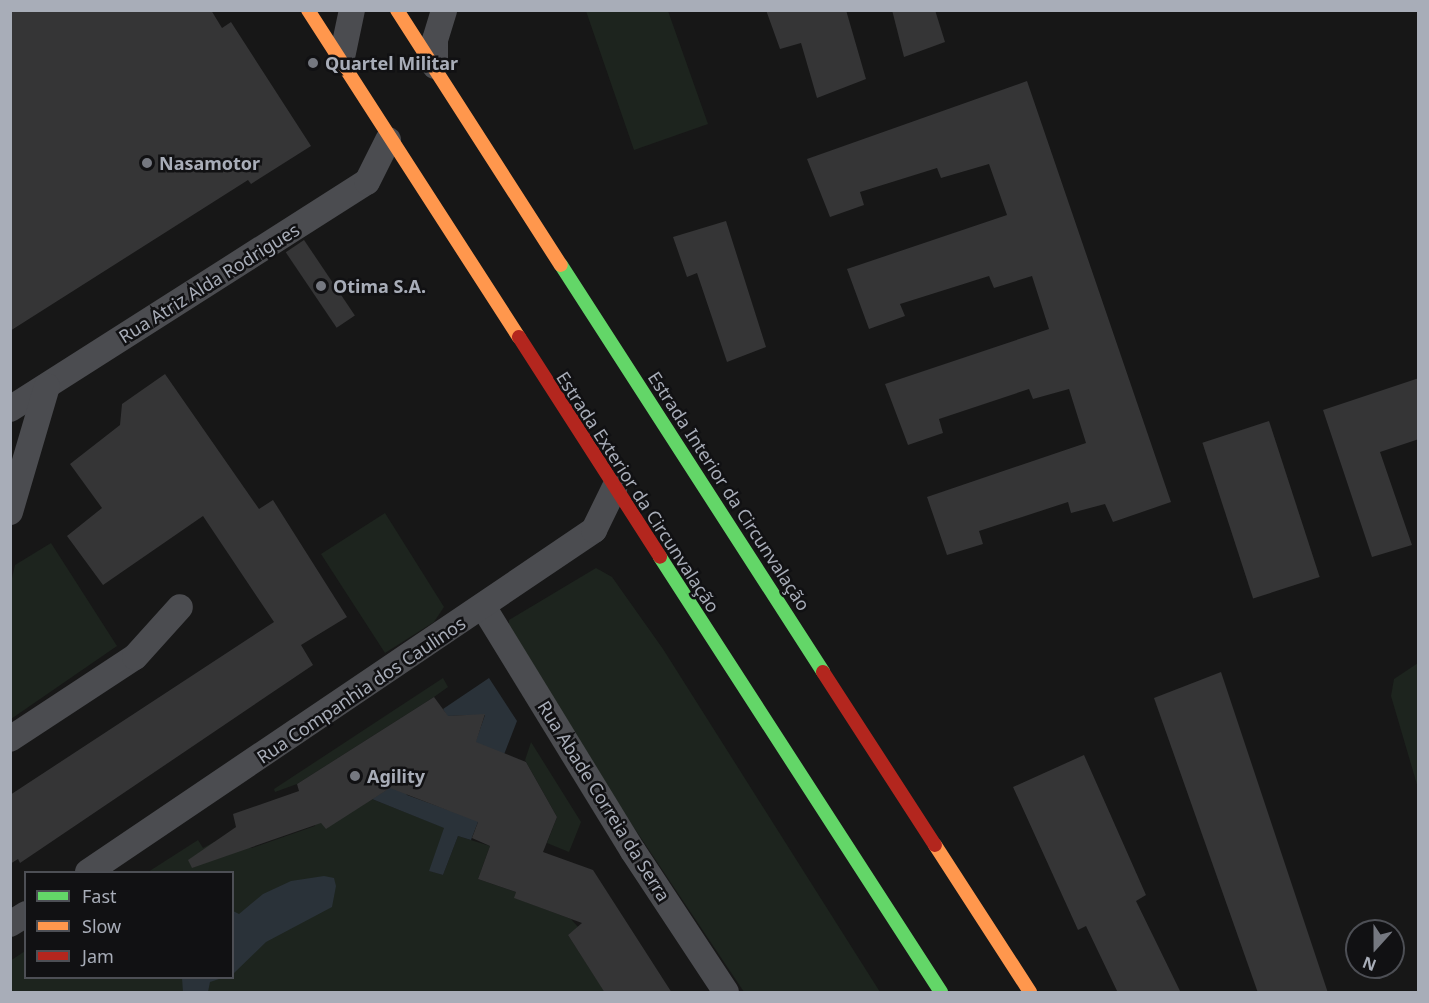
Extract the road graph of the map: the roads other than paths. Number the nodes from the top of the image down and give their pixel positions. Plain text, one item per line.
1 (308, 10) edge
2 (352, 10) edge
3 (397, 10) edge
4 (444, 10) edge
5 (341, 62) junction
6 (435, 66) junction
7 (388, 140) junction
8 (47, 386) junction
9 (10, 409) edge
10 (614, 489) junction
11 (10, 512) edge
12 (180, 607) dead end
13 (484, 608) junction
14 (10, 739) edge
15 (90, 871) edge
16 (24, 915) edge
17 (10, 924) edge
18 (726, 993) edge
19 (941, 993) edge
20 (1030, 993) edge

1 - 5 main road, Estrada Exterior da Circunvalação
2 - 5 street
3 - 6 main road, Estrada Interior da Circunvalação
4 - 6 street
5 - 7 main road, Estrada Exterior da Circunvalação
6 - 20 main road, Estrada Interior da Circunvalação
7 - 8 street, Rua Atriz Alda Rodrigues
7 - 10 main road, Estrada Exterior da Circunvalação
8 - 9 street, Rua Atriz Alda Rodrigues
8 - 11 street
10 - 13 street, Rua Companhia dos Caulinos
10 - 19 main road, Estrada Exterior da Circunvalação
12 - 14 street
13 - 15 street, Rua Companhia dos Caulinos
13 - 18 street, Rua Abade Correia da Serra
16 - 17 street

